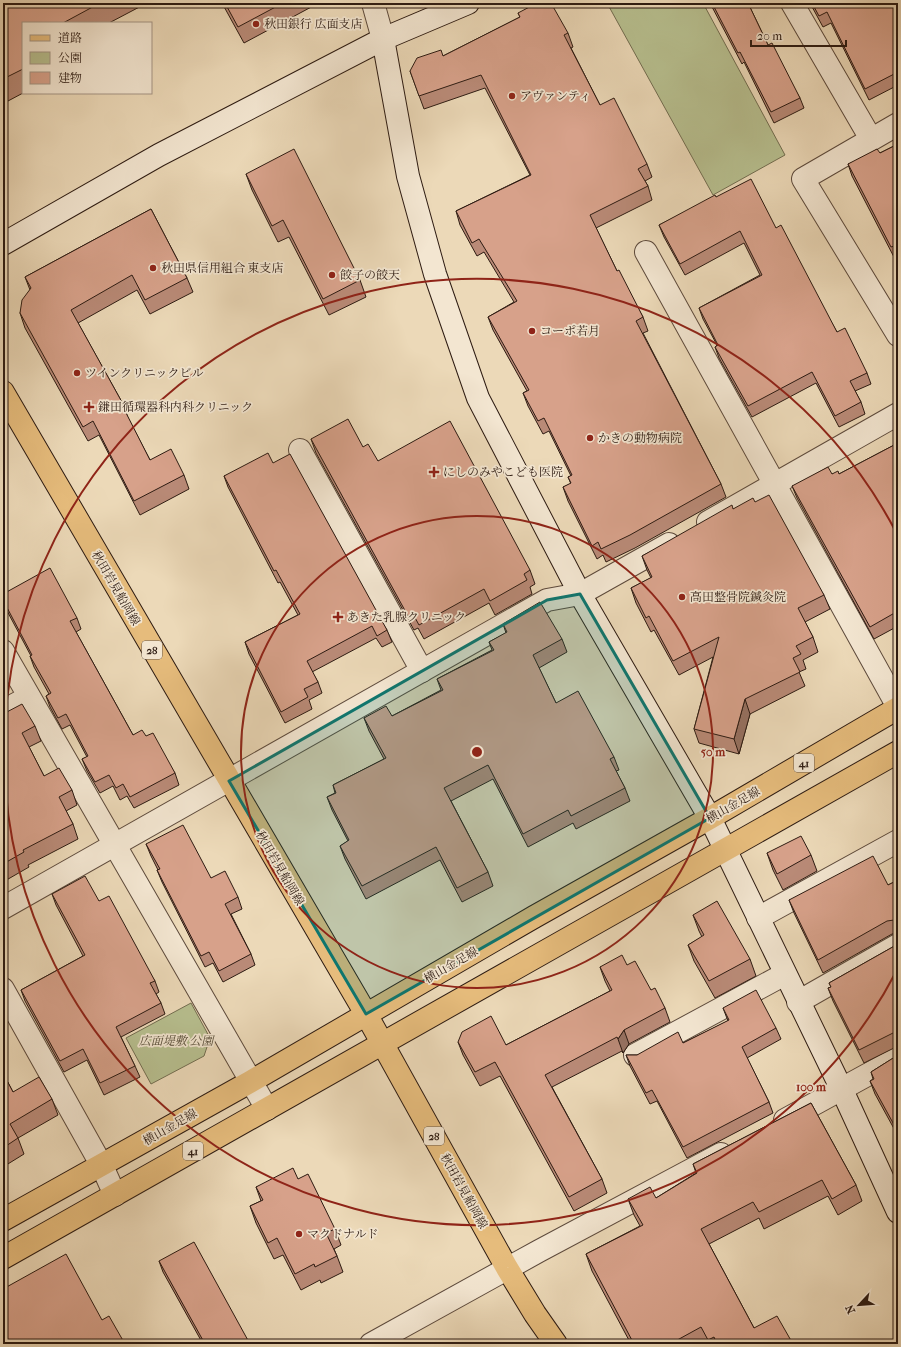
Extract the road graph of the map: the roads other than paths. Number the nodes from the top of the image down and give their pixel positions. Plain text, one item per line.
1 (373, 3) edge
2 (468, 3) edge
3 (792, 3) edge
4 (382, 39) junction
5 (898, 124) edge
6 (871, 139) junction
7 (3, 244) edge
8 (646, 252) dead end
9 (898, 335) edge
10 (3, 392) edge
11 (898, 414) edge
12 (300, 450) dead end
13 (773, 484) junction
14 (580, 594) junction
15 (3, 651) edge
16 (422, 671) junction
17 (29, 696) junction
18 (898, 707) edge
19 (3, 711) edge
20 (898, 752) edge
21 (229, 781) junction
22 (710, 818) junction
23 (898, 841) edge
24 (113, 845) junction
25 (725, 849) junction
26 (3, 908) edge
27 (758, 918) junction
28 (898, 945) edge
29 (785, 974) junction
30 (3, 989) edge
31 (798, 1002) junction
32 (366, 1014) junction
33 (382, 1044) junction
34 (635, 1055) edge
35 (898, 1058) edge
36 (250, 1082) junction
37 (842, 1090) junction
38 (267, 1109) junction
39 (768, 1129) edge
40 (741, 1144) edge
41 (102, 1166) junction
42 (115, 1195) junction
43 (898, 1212) edge
44 (3, 1220) edge
45 (3, 1258) edge
46 (507, 1268) junction
47 (371, 1344) edge
48 (556, 1344) edge

1 - 4 street
2 - 4 street
3 - 6 street
4 - 7 street
4 - 14 street
5 - 6 street
6 - 9 street
8 - 13 street
10 - 21 main road, 秋田岩見船岡線 / 28
11 - 13 street
12 - 16 street
13 - 14 street
13 - 18 street
14 - 16 street
14 - 22 street
15 - 17 street
16 - 21 street
17 - 19 street
17 - 24 street
18 - 22 main road, 横山金足線 / 41
20 - 25 main road, 41
21 - 24 street
21 - 32 main road, 秋田岩見船岡線 / 28
22 - 25 street
22 - 32 main road, 横山金足線 / 41
23 - 27 street
24 - 26 street
24 - 36 street
25 - 27 street
25 - 33 main road, 41
27 - 29 street
28 - 31 street
29 - 31 street
29 - 34 street
30 - 41 street
31 - 37 street
32 - 33 main road, 秋田岩見船岡線 / 28
32 - 36 main road, 横山金足線 / 41
33 - 38 main road, 41
33 - 46 main road, 秋田岩見船岡線 / 28
35 - 37 street
36 - 38 street
36 - 41 main road, 横山金足線 / 41
37 - 39 street
37 - 43 street
38 - 42 main road, 41
40 - 46 street
41 - 42 street
41 - 44 main road, 横山金足線 / 41
42 - 45 main road, 41
46 - 47 street
46 - 48 main road, 秋田岩見船岡線 / 28

